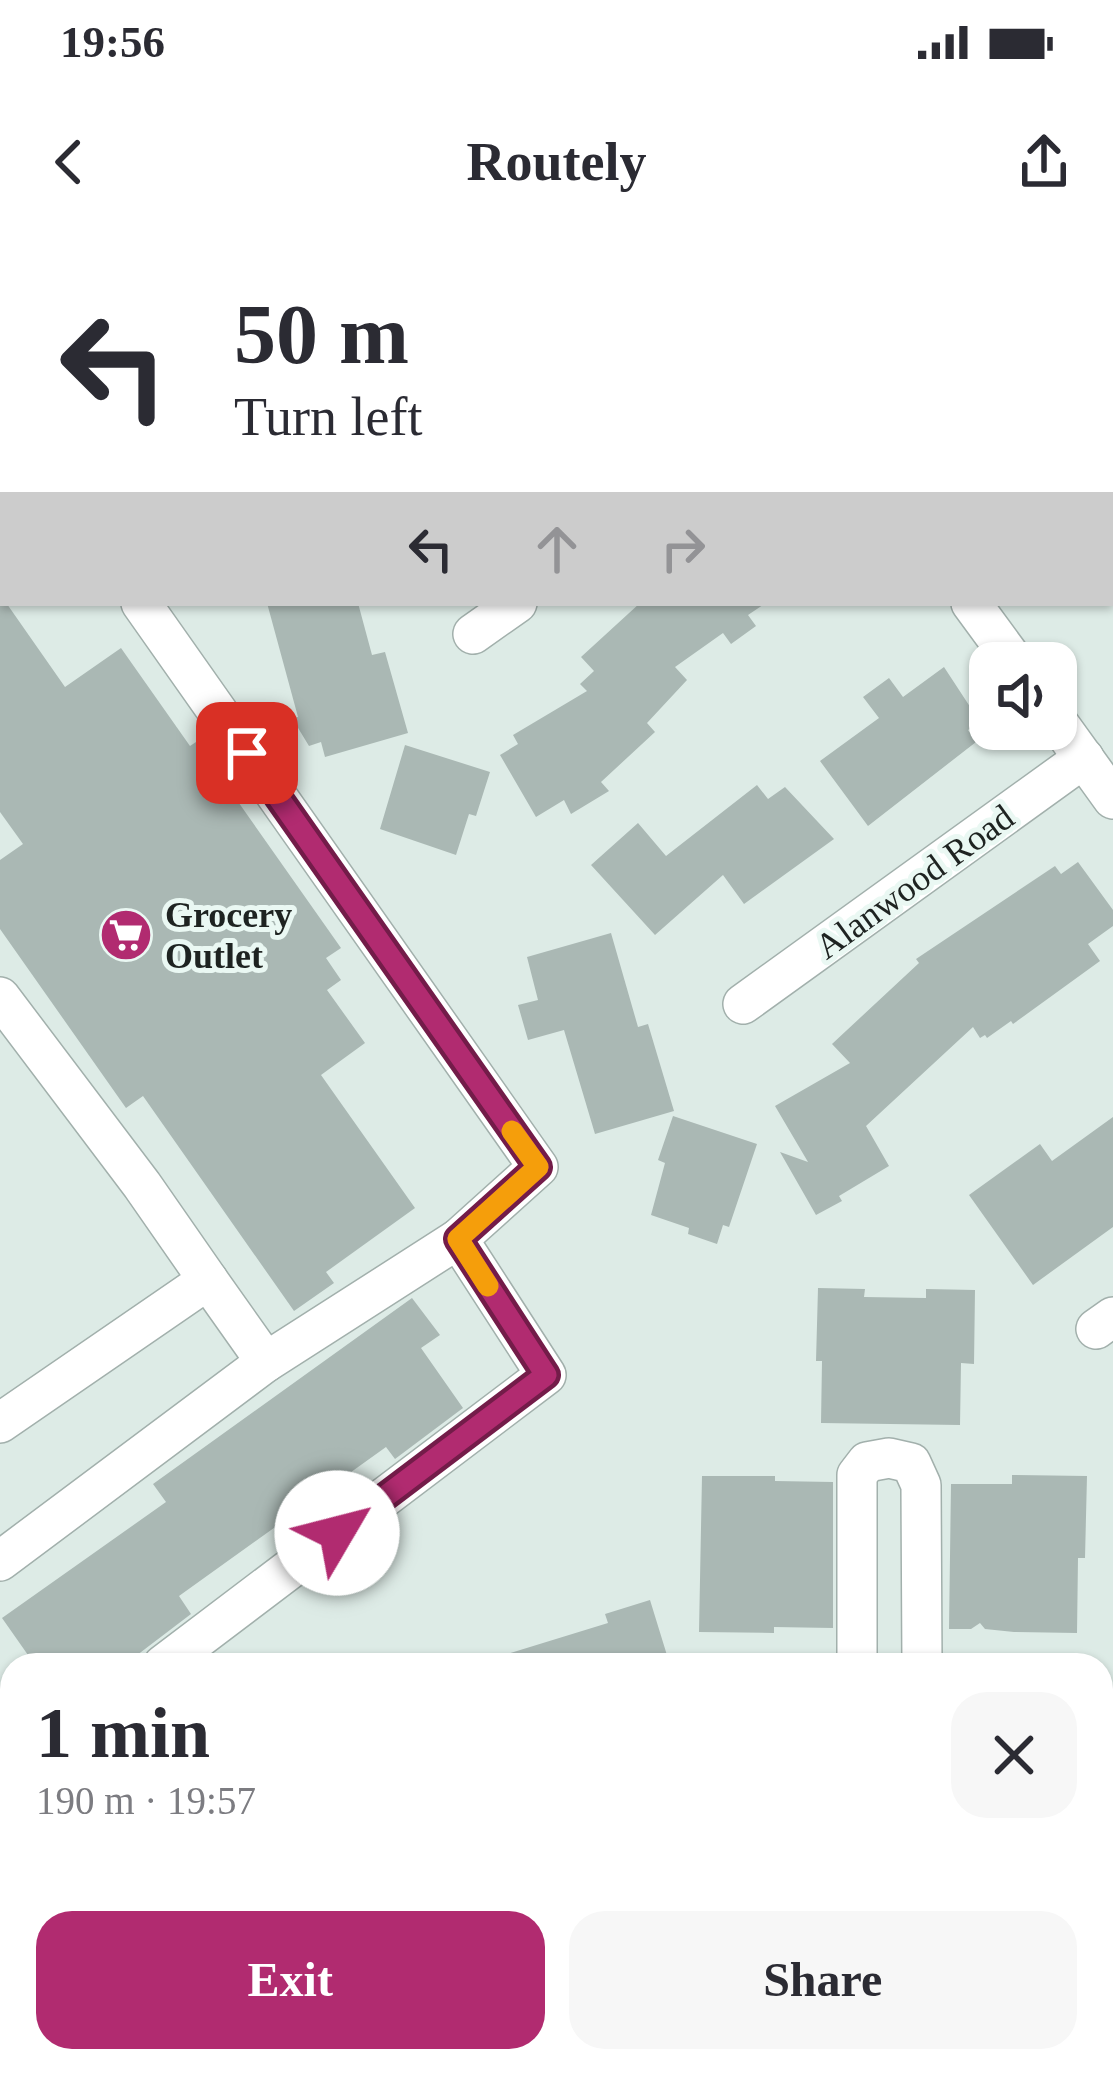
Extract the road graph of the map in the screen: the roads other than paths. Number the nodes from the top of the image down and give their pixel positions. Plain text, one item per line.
1 (143, 606) edge
2 (513, 606) edge
3 (973, 606) edge
4 (473, 634) dead end
5 (1000, 642) edge
6 (1077, 748) edge
7 (1084, 758) junction
8 (1113, 799) edge
9 (0, 998) edge
10 (743, 1004) dead end
11 (458, 1239) junction
12 (208, 1280) junction
13 (266, 1362) junction
14 (0, 1423) edge
15 (0, 1562) edge
16 (180, 1653) edge
17 (857, 1653) edge
18 (922, 1653) edge

1 - 11 street
2 - 4 street
3 - 5 street
6 - 7 street
7 - 8 street
7 - 10 street, Alanwood Road
9 - 12 street
11 - 13 street
11 - 16 street
12 - 13 street
12 - 14 street
13 - 15 street
17 - 18 street

